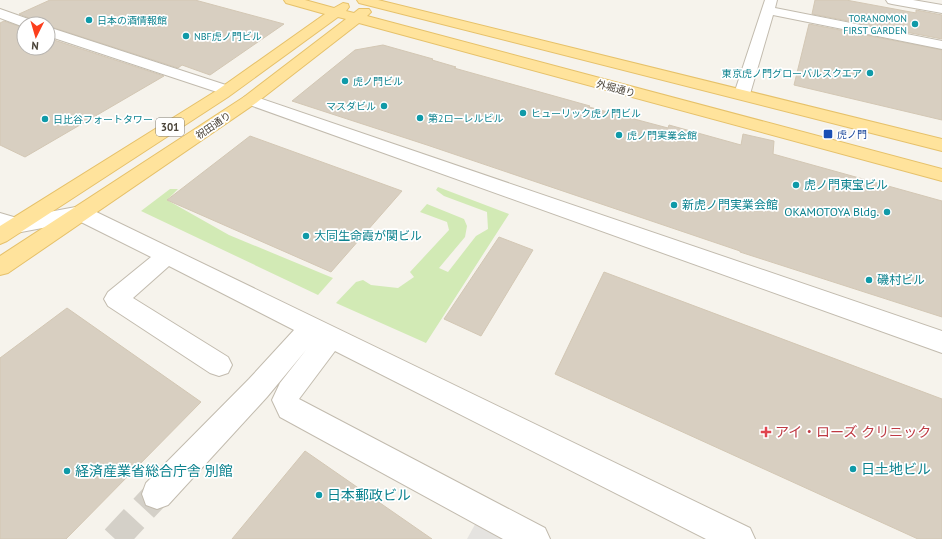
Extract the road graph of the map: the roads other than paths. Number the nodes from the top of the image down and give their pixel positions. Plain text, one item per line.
1 (290, 0) edge
2 (352, 0) edge
3 (892, 0) edge
4 (372, 1) edge
5 (913, 2) edge
6 (769, 5) edge
7 (1, 7) edge
8 (942, 9) edge
9 (335, 12) junction
10 (16, 16) edge
11 (357, 18) junction
12 (56, 34) edge
13 (942, 46) edge
14 (226, 90) junction
15 (742, 94) junction
16 (250, 100) junction
17 (942, 145) edge
18 (942, 176) edge
19 (81, 213) junction
20 (5, 228) edge
21 (167, 256) junction
22 (0, 267) edge
23 (321, 332) junction
24 (942, 342) edge
25 (219, 366) dead end
26 (157, 494) tunnel mouth
27 (534, 539) edge
28 (739, 539) edge

1 - 9 main road, 外堀通り
2 - 9 main road, 祝田通り / 301
3 - 5 street
4 - 11 main road, 祝田通り / 301
4 - 15 main road
5 - 8 street
6 - 13 street
6 - 15 street
7 - 10 street
9 - 11 main road, 外堀通り
9 - 14 main road, 祝田通り / 301
11 - 16 main road, 祝田通り / 301
11 - 18 main road, 外堀通り
12 - 14 street
14 - 20 main road, 祝田通り / 301
15 - 17 main road
16 - 19 main road, 祝田通り / 301
16 - 24 street
19 - 20 street
19 - 21 street
19 - 22 main road, 祝田通り / 301
21 - 23 street
21 - 25 street
23 - 26 street
23 - 27 street
23 - 28 street

